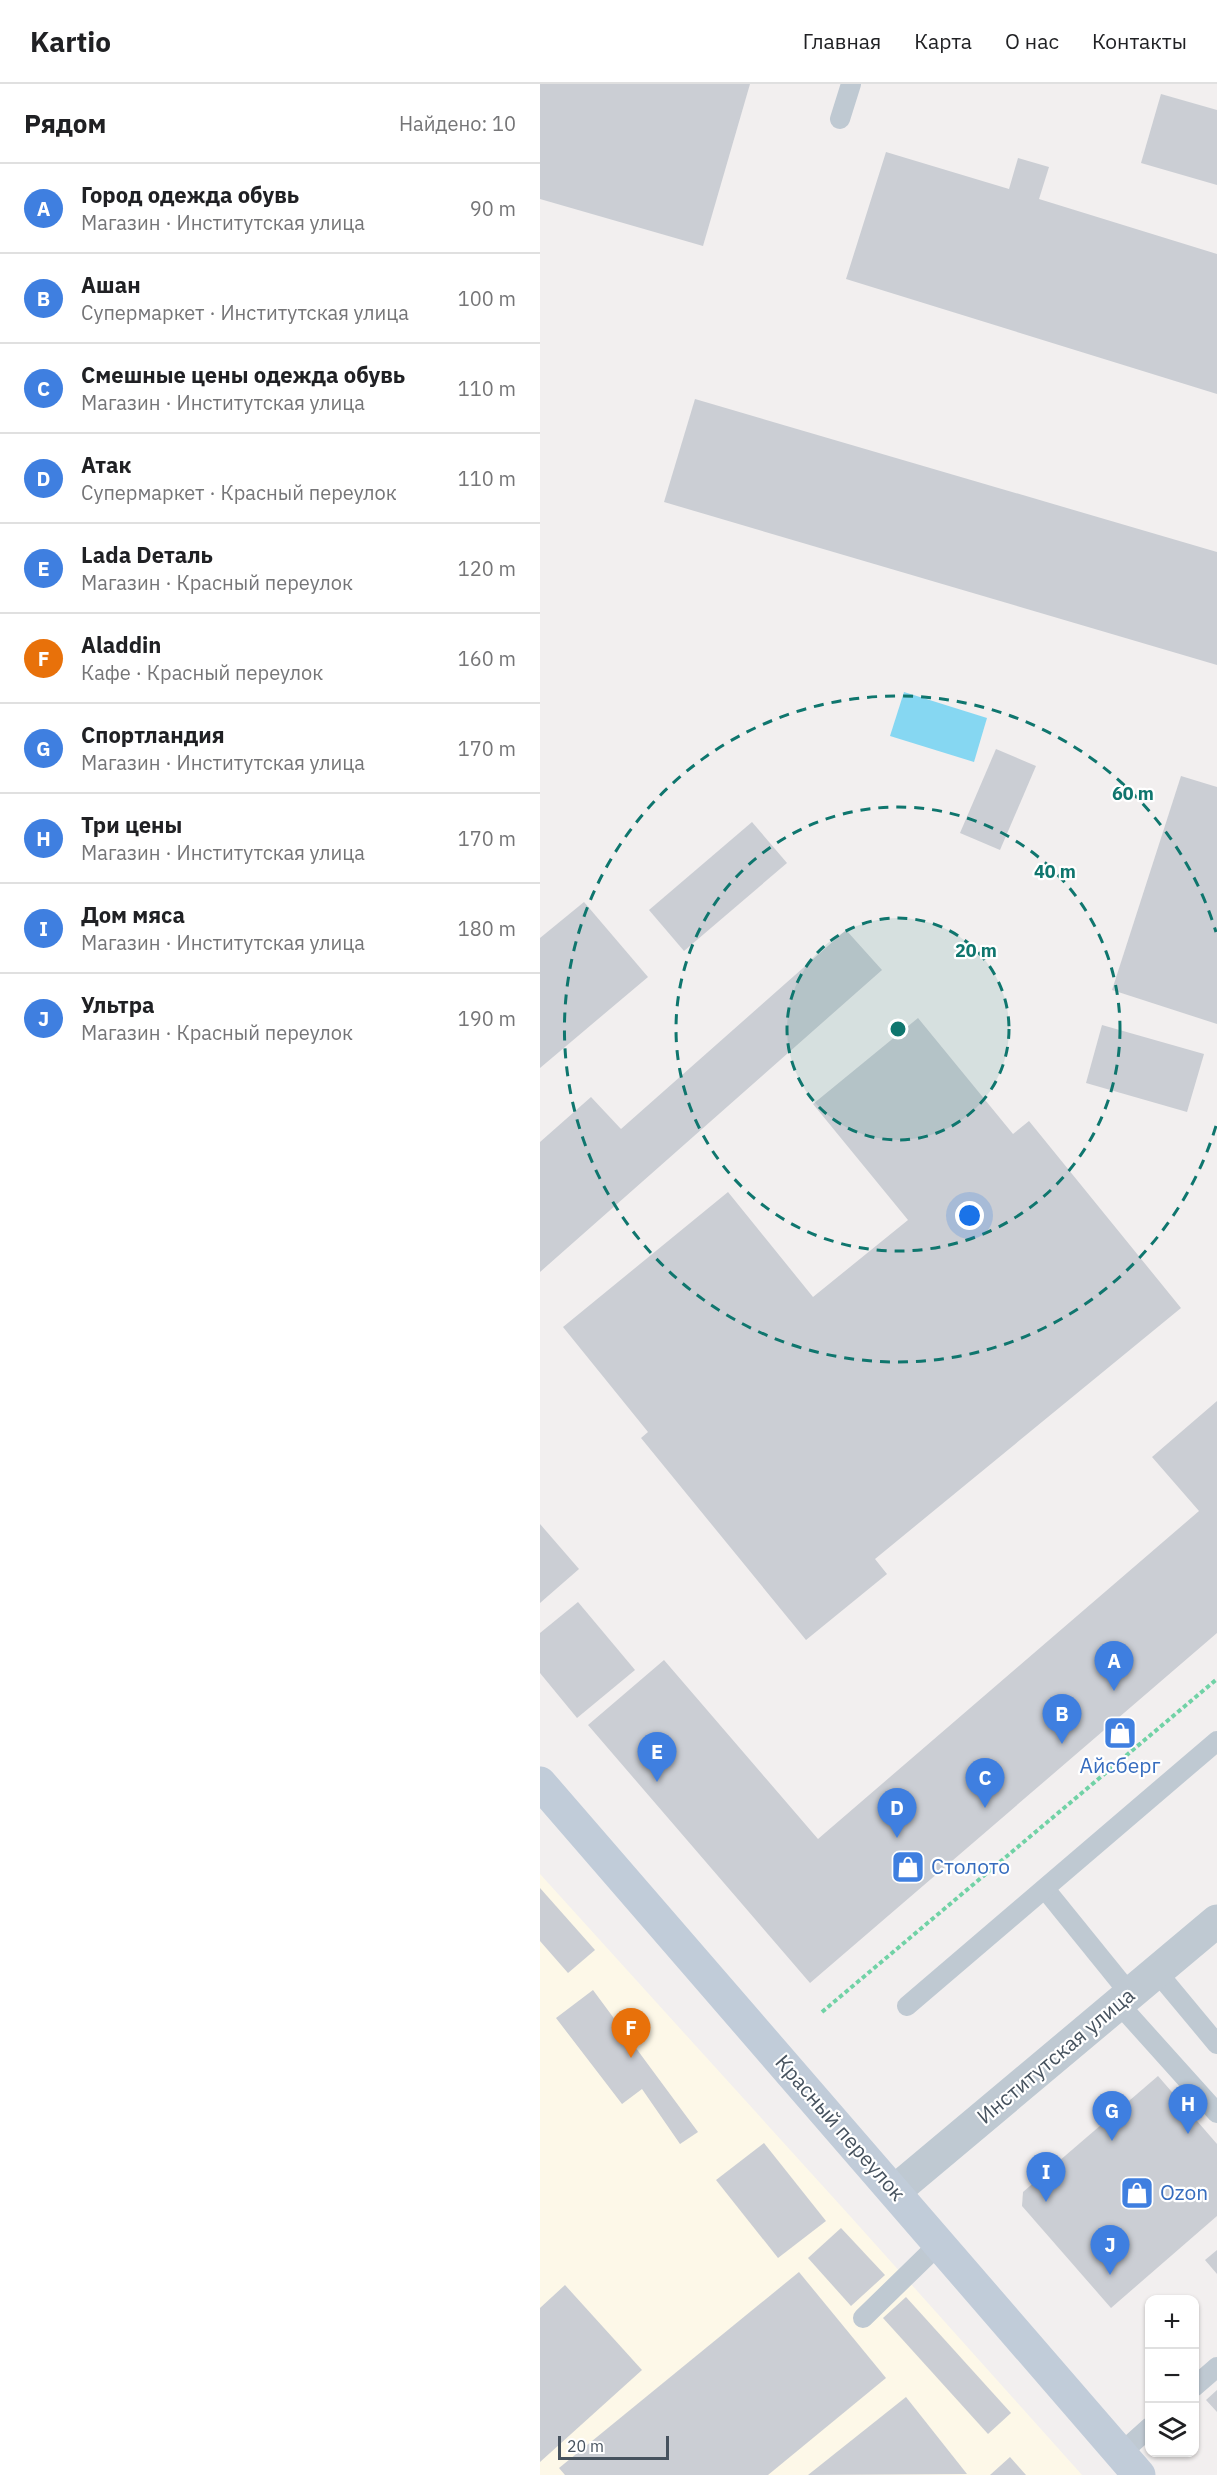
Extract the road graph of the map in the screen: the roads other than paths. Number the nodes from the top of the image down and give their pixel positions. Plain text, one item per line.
1 (851, 84) edge
2 (840, 119) dead end
3 (1217, 1741) edge
4 (540, 1783) edge
5 (1045, 1888) junction
6 (1217, 1921) edge
7 (1156, 1972) junction
8 (1124, 1999) junction
9 (907, 2006) dead end
10 (1217, 2044) edge
11 (1217, 2113) edge
12 (895, 2191) junction
13 (940, 2243) junction
14 (863, 2318) dead end
15 (1217, 2367) edge
16 (1199, 2383) edge
17 (1145, 2434) edge
18 (1129, 2464) edge

1 - 2 lane
3 - 5 lane
4 - 12 main road, Красный переулок
5 - 8 lane
5 - 9 lane
6 - 7 street, Институтская улица
7 - 8 street, Институтская улица
7 - 10 lane
8 - 11 lane
8 - 12 street, Институтская улица
12 - 13 main road, Красный переулок
13 - 14 lane
13 - 18 main road, Красный переулок
15 - 16 lane
17 - 18 lane

